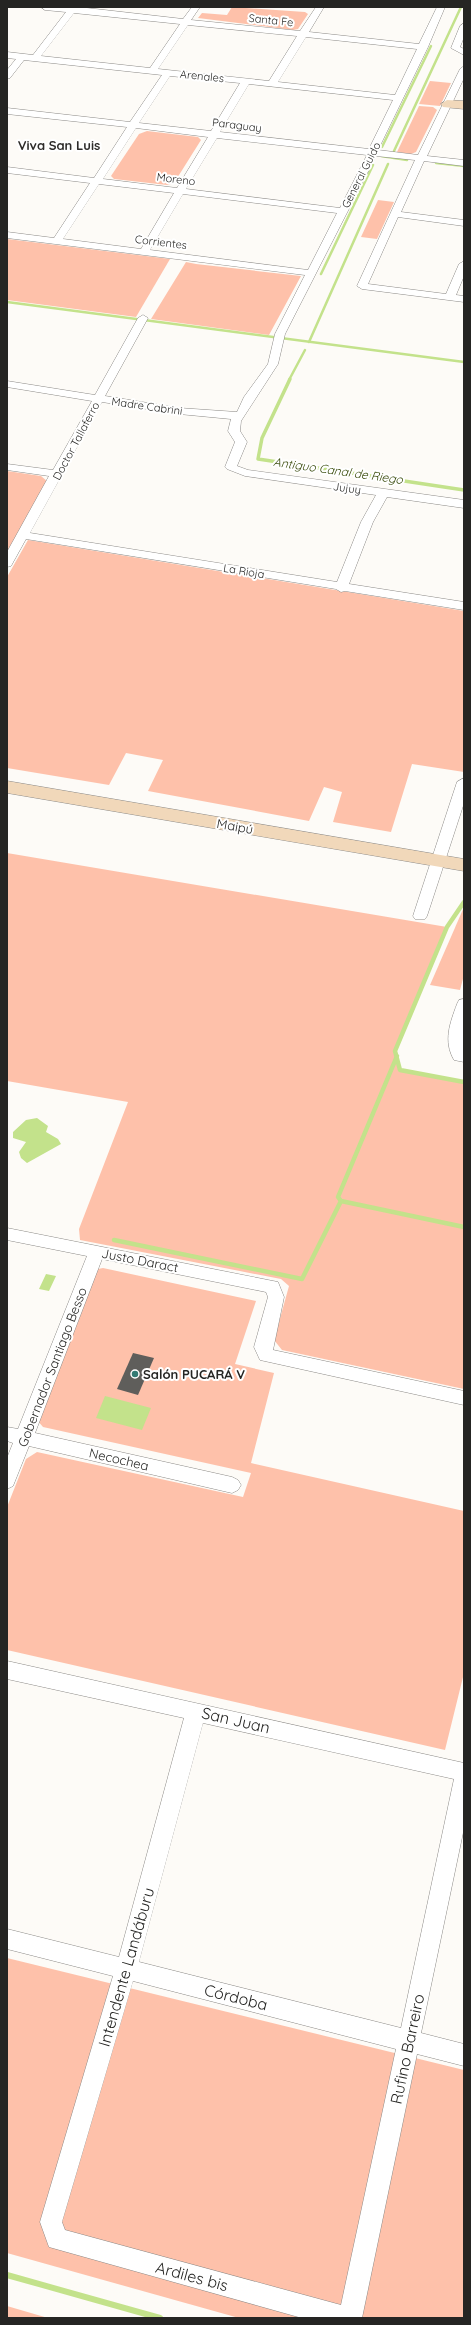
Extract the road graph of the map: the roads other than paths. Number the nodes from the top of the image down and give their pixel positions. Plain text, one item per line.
1 (45, 7) edge
2 (196, 7) edge
3 (320, 7) edge
4 (441, 7) edge
5 (73, 8) edge
6 (186, 22) junction
7 (464, 26) edge
8 (303, 34) junction
9 (424, 47) junction
10 (464, 52) edge
11 (7, 55) edge
12 (22, 56) junction
13 (35, 58) junction
14 (464, 69) edge
15 (152, 71) junction
16 (168, 72) junction
17 (7, 76) edge
18 (246, 81) junction
19 (272, 84) junction
20 (398, 98) junction
21 (447, 104) junction
22 (464, 105) edge
23 (7, 111) edge
24 (133, 125) junction
25 (214, 134) junction
26 (371, 155) junction
27 (419, 161) junction
28 (464, 164) edge
29 (464, 169) edge
30 (7, 170) edge
31 (96, 181) junction
32 (179, 191) junction
33 (342, 211) junction
34 (396, 214) junction
35 (464, 223) edge
36 (7, 235) edge
37 (57, 241) junction
38 (144, 252) junction
39 (464, 264) edge
40 (311, 273) junction
41 (450, 297) junction
42 (464, 299) edge
43 (142, 320) dead end
44 (7, 384) edge
45 (98, 399) junction
46 (241, 416) junction
47 (7, 467) edge
48 (231, 467) joint
49 (58, 474) junction
50 (383, 493) junction
51 (464, 504) edge
52 (23, 535) junction
53 (7, 563) edge
54 (341, 588) junction
55 (464, 606) edge
56 (7, 776) edge
57 (464, 782) edge
58 (7, 788) edge
59 (75, 793) junction
60 (464, 852) edge
61 (441, 855) junction
62 (464, 865) edge
63 (420, 916) dead end
64 (464, 1004) edge
65 (461, 1056) edge
66 (7, 1234) edge
67 (97, 1252) junction
68 (464, 1398) edge
69 (16, 1436) edge
70 (7, 1481) edge
71 (232, 1485) dead end
72 (7, 1670) edge
73 (196, 1711) junction
74 (464, 1772) edge
75 (464, 1780) edge
76 (7, 1938) edge
77 (126, 1969) junction
78 (409, 2041) junction
79 (464, 2055) edge
80 (51, 2222) joint
81 (345, 2318) edge
82 (350, 2318) edge

1 - 5 street, Santa Fe
2 - 6 street
3 - 8 street
4 - 9 street, General Guido
5 - 6 street, Santa Fe
5 - 13 street
6 - 8 street, Santa Fe
6 - 15 street
7 - 10 street
8 - 9 street, Santa Fe
8 - 19 street
9 - 20 street, General Guido
11 - 12 street, Arenales
12 - 13 street, Arenales
12 - 17 street
13 - 15 street, Arenales
14 - 21 street
15 - 16 street, Arenales
16 - 18 street, Arenales
16 - 24 street
18 - 19 street, Arenales
18 - 25 street
19 - 20 street, Arenales
20 - 26 street, General Guido
21 - 22 street
21 - 27 street
23 - 24 street, Paraguay
24 - 25 street, Paraguay
24 - 31 street
25 - 26 street, Paraguay
25 - 32 street
26 - 27 street, Paraguay
26 - 33 street, General Guido
27 - 28 street, Paraguay
27 - 29 street, Paraguay
27 - 34 street
30 - 31 street, Moreno
31 - 32 street, Moreno
31 - 37 street
32 - 33 street, Moreno
32 - 38 street
33 - 40 street, General Guido
34 - 35 street
34 - 41 street
36 - 37 street, Corrientes
37 - 38 street, Corrientes
38 - 40 street, Corrientes
39 - 41 street
40 - 46 street, General Guido
41 - 42 street
43 - 45 street, Doctor Tallaferro
44 - 45 street, Madre Cabrini
45 - 46 street, Madre Cabrini
45 - 49 street, Doctor Tallaferro
46 - 48 street, General Guido
47 - 49 street
48 - 50 street, Jujuy
49 - 52 street, Doctor Tallaferro
50 - 51 street, Jujuy
50 - 54 street
52 - 53 street, Doctor Tallaferro
52 - 54 street, La Rioja
54 - 55 street, La Rioja
56 - 59 street, Maipú
57 - 61 street
58 - 59 street, Maipú
59 - 61 street, Maipú
60 - 61 street, Maipú
61 - 62 street, Maipú
61 - 63 street
64 - 65 street
66 - 67 street, Justo Daract
67 - 68 street, Justo Daract
67 - 69 street, Gobernador Santiago Besso
69 - 70 street, Gobernador Santiago Besso
69 - 71 street, Necochea
72 - 73 street, San Juan
73 - 74 street, San Juan
73 - 77 street, Intendente Landáburu
75 - 78 street, Rufino Barreiro
76 - 77 street, Córdoba
77 - 78 street, Córdoba
77 - 80 street, Intendente Landáburu
78 - 79 street, Córdoba
78 - 82 street, Rufino Barreiro
80 - 81 street, Ardiles bis

